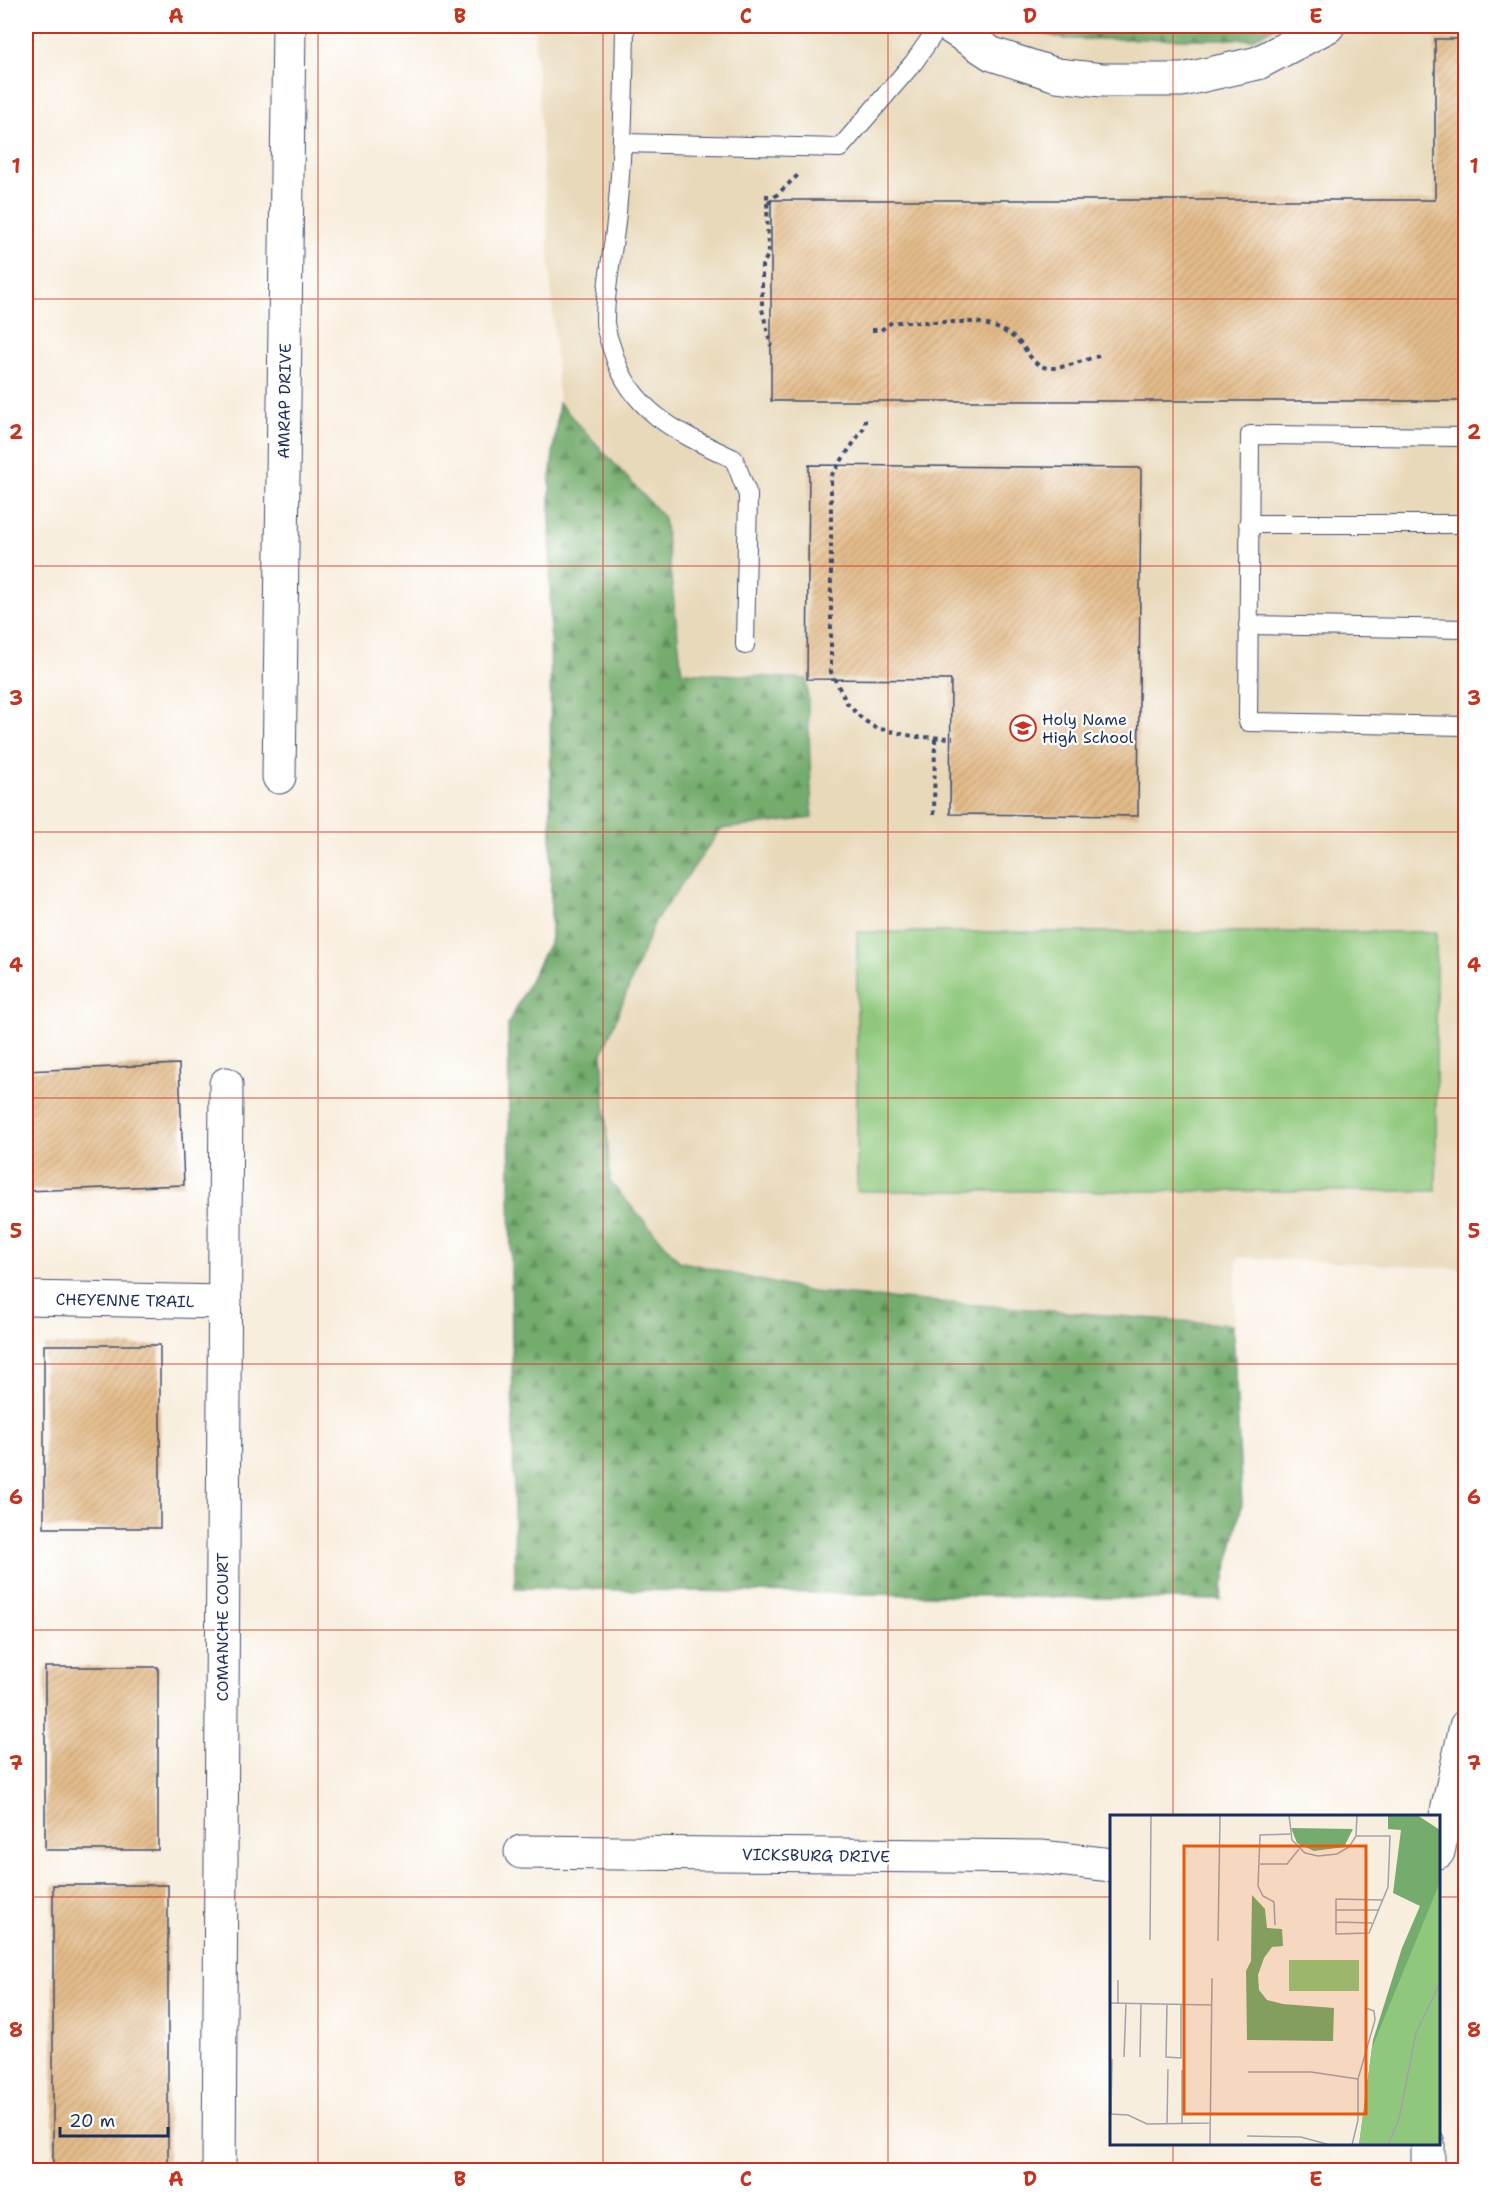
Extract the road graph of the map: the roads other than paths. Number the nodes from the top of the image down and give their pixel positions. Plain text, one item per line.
1 (289, 26) edge
2 (625, 26) edge
3 (939, 26) edge
4 (949, 26) edge
5 (1328, 26) edge
6 (624, 143) junction
7 (1466, 437) edge
8 (1248, 524) junction
9 (1466, 524) edge
10 (1248, 625) junction
11 (1466, 629) edge
12 (745, 645) dead end
13 (1466, 726) edge
14 (279, 777) dead end
15 (226, 1084) dead end
16 (26, 1298) edge
17 (225, 1302) junction
18 (1466, 1726) edge
19 (1440, 1843) edge
20 (521, 1852) dead end
21 (1110, 1865) edge
22 (1428, 2145) edge
23 (219, 2170) edge
24 (1428, 2170) edge

1 - 14 street, AMRAP DRIVE
2 - 6 lane
3 - 6 lane
4 - 5 street
6 - 12 lane
7 - 8 lane
8 - 9 lane
8 - 10 lane
10 - 11 lane
10 - 13 lane
15 - 17 street, COMANCHE COURT
16 - 17 street, CHEYENNE TRAIL
17 - 23 street, COMANCHE COURT
18 - 19 street
20 - 21 street, VICKSBURG DRIVE
22 - 24 street

